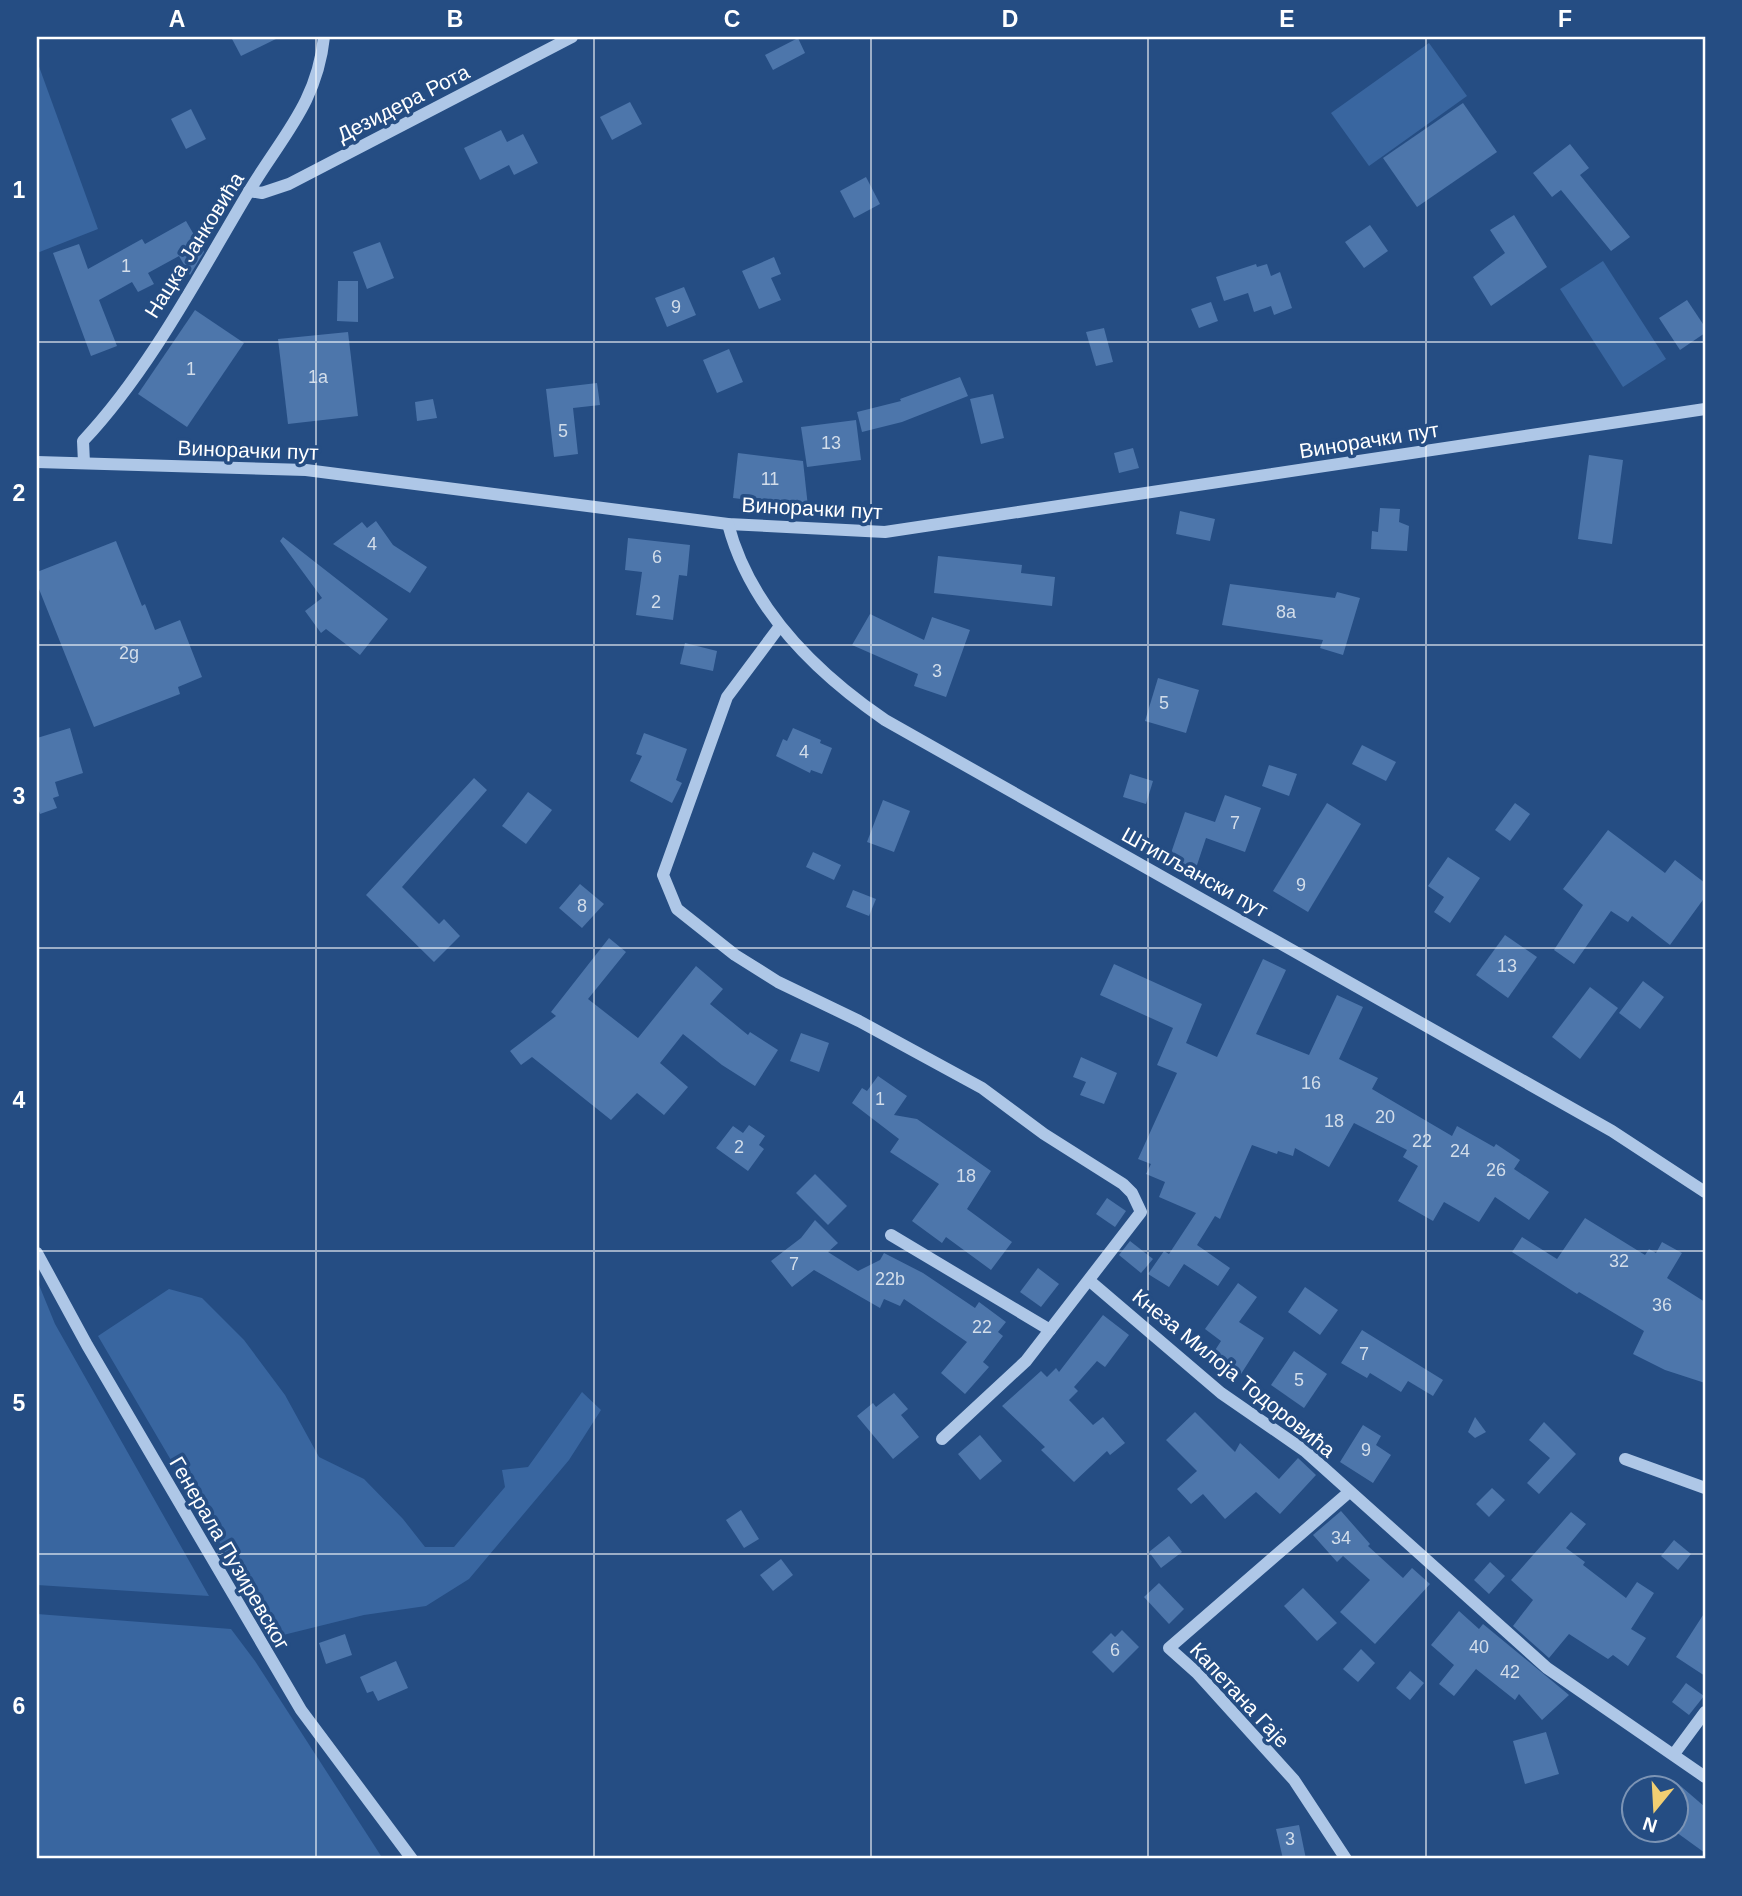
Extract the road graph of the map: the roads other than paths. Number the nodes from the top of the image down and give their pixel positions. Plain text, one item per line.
1 (324, 37) edge
2 (572, 37) edge
3 (249, 191) junction
4 (1705, 409) edge
5 (37, 462) edge
6 (84, 463) junction
7 (728, 524) junction
8 (780, 626) junction
9 (1705, 1192) edge
10 (891, 1235) dead end
11 (37, 1253) edge
12 (1091, 1282) junction
13 (1050, 1330) junction
14 (942, 1439) dead end
15 (1625, 1459) dead end
16 (1705, 1488) edge
17 (1348, 1493) junction
18 (1705, 1712) edge
19 (1674, 1754) junction
20 (1705, 1777) edge
21 (412, 1859) edge
22 (1346, 1859) edge

1 - 3 street, Нацка Јанковића
2 - 3 street, Дезидера Рота
3 - 6 street, Нацка Јанковића
4 - 7 street, Винорачки пут
5 - 6 street, Винорачки пут
6 - 7 street, Винорачки пут
7 - 8 street, Штипљански пут
8 - 9 street, Штипљански пут
8 - 12 street
10 - 13 street
11 - 21 street, Генерала Пузиревског
12 - 13 street
12 - 17 street, Кнеза Милоја Тодоровића
13 - 14 street
15 - 16 street
17 - 19 street, Кнеза Милоја Тодоровића
17 - 22 street, Капетана Гаје
18 - 19 street
19 - 20 street, Кнеза Милоја Тодоровића

